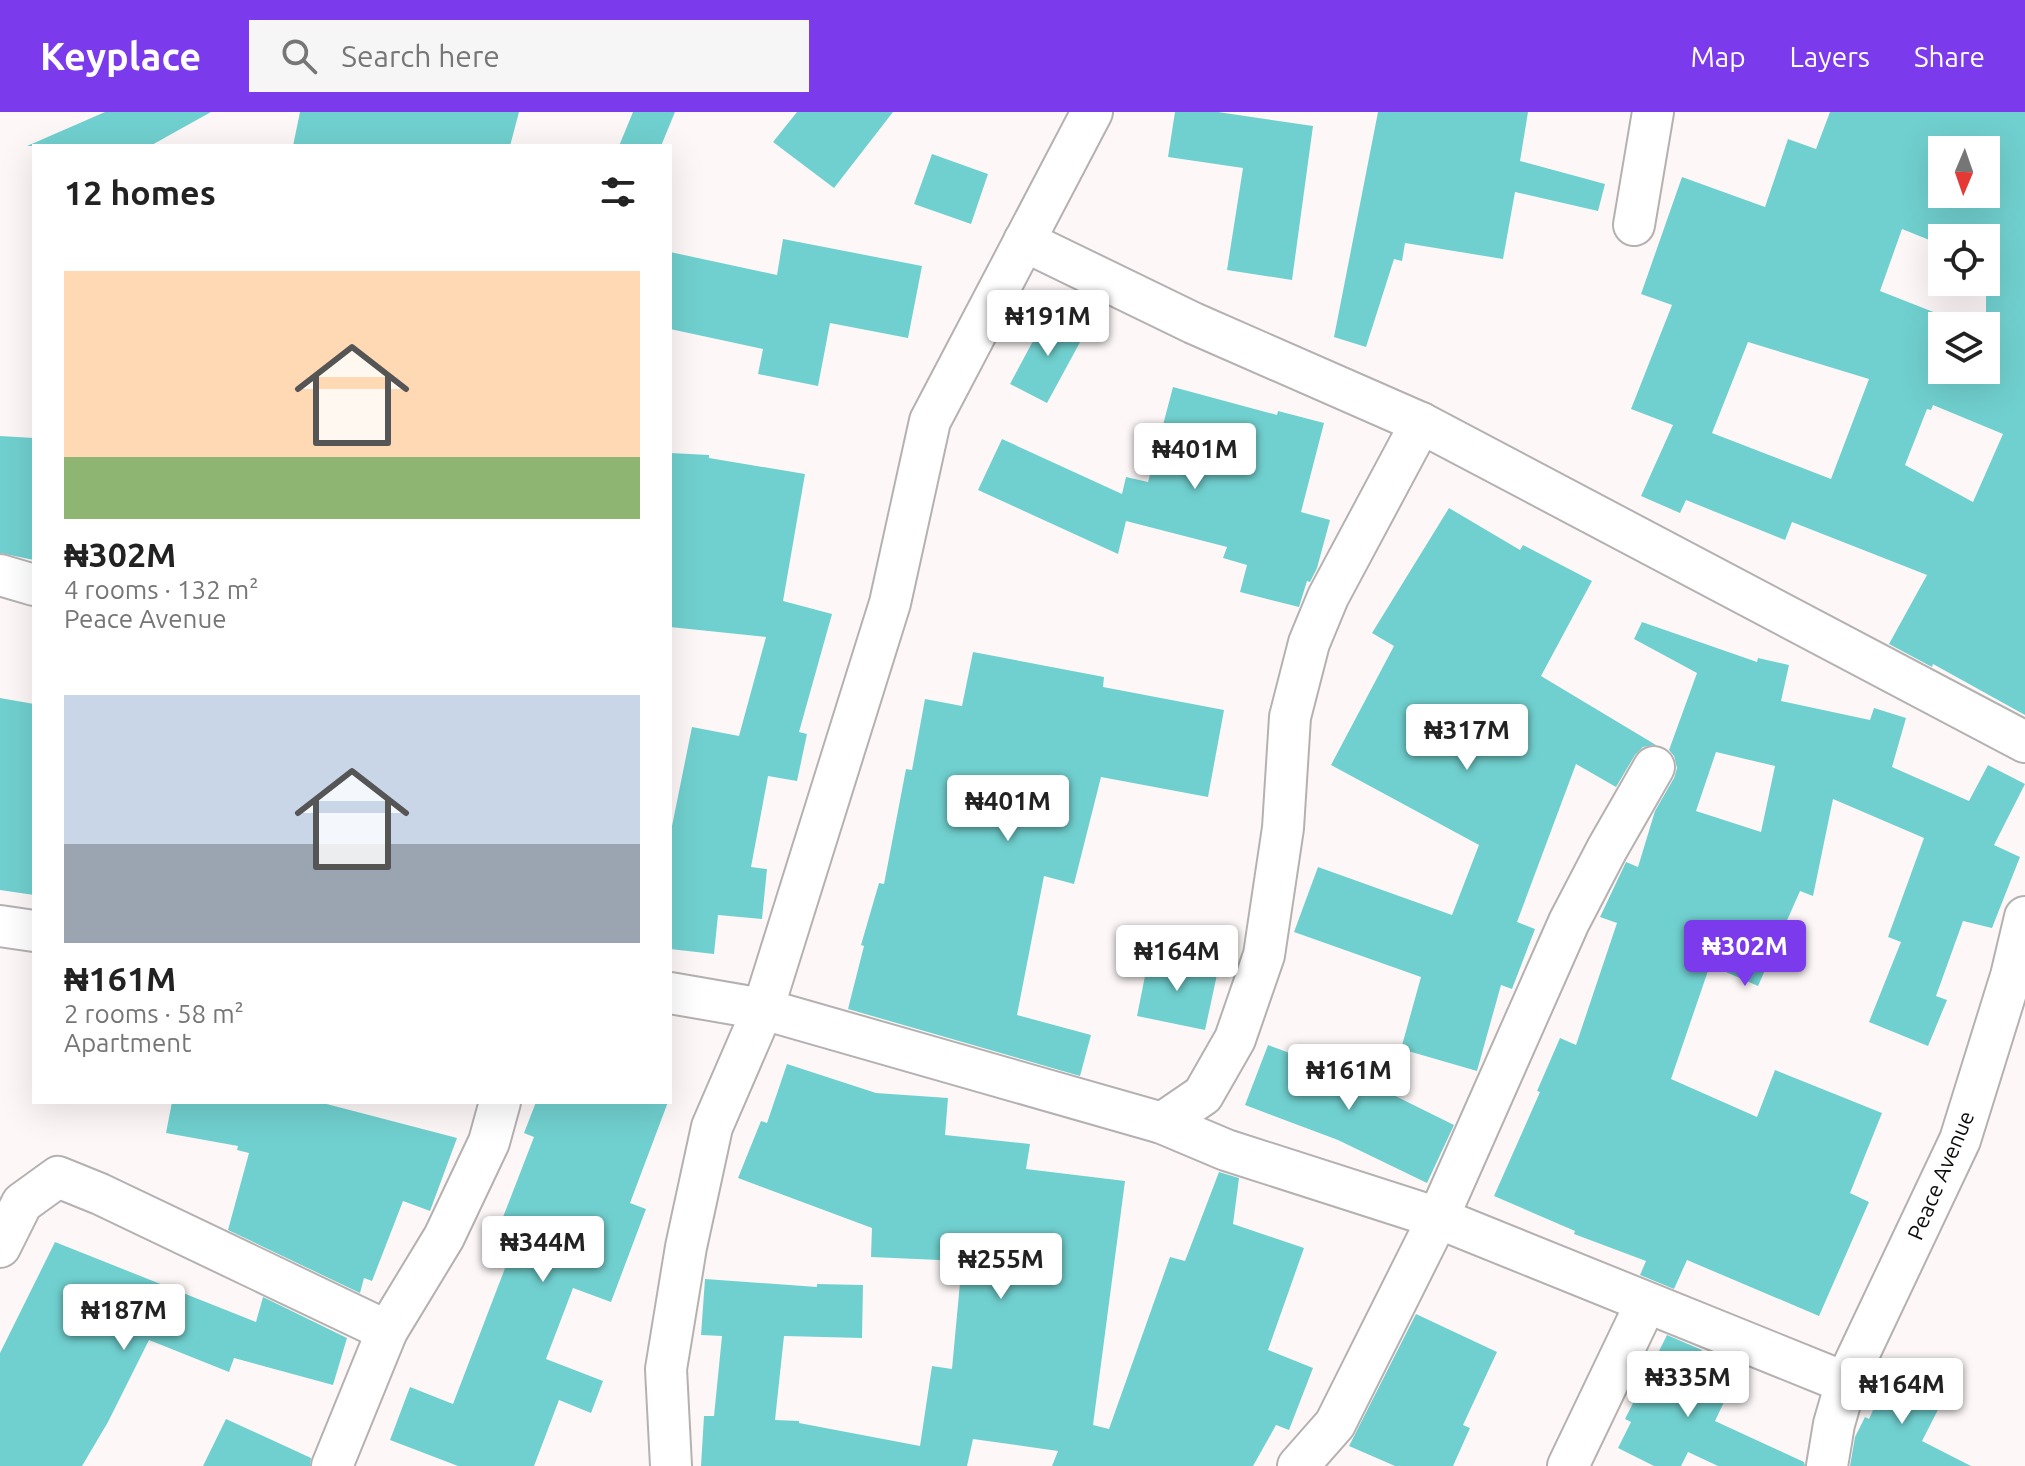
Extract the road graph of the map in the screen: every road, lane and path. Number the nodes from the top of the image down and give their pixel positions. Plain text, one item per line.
1 (1092, 112) edge
2 (1653, 112) edge
3 (1634, 225) dead end
4 (1024, 241) junction
5 (1421, 423) junction
6 (0, 575) edge
7 (32, 584) edge
8 (2025, 742) edge
9 (1654, 767) dead end
10 (2025, 917) edge
11 (0, 926) edge
12 (32, 931) edge
13 (672, 993) edge
14 (763, 1009) junction
15 (499, 1104) edge
16 (1162, 1123) junction
17 (1438, 1218) junction
18 (0, 1247) edge
19 (1646, 1303) junction
20 (387, 1331) junction
21 (1847, 1379) junction
22 (332, 1466) edge
23 (671, 1466) edge
24 (1298, 1466) edge
25 (1568, 1466) edge
26 (1827, 1466) edge

1 - 4 street
2 - 3 street
4 - 5 street
4 - 14 street
5 - 8 street
5 - 16 street
6 - 7 street
9 - 17 street
10 - 21 street, Peace Avenue
11 - 12 street
13 - 14 street
14 - 16 street
14 - 23 street
15 - 20 street
16 - 17 street
17 - 19 street
17 - 24 street
18 - 20 street
19 - 21 street
19 - 25 street
20 - 22 street
21 - 26 street, Peace Avenue

